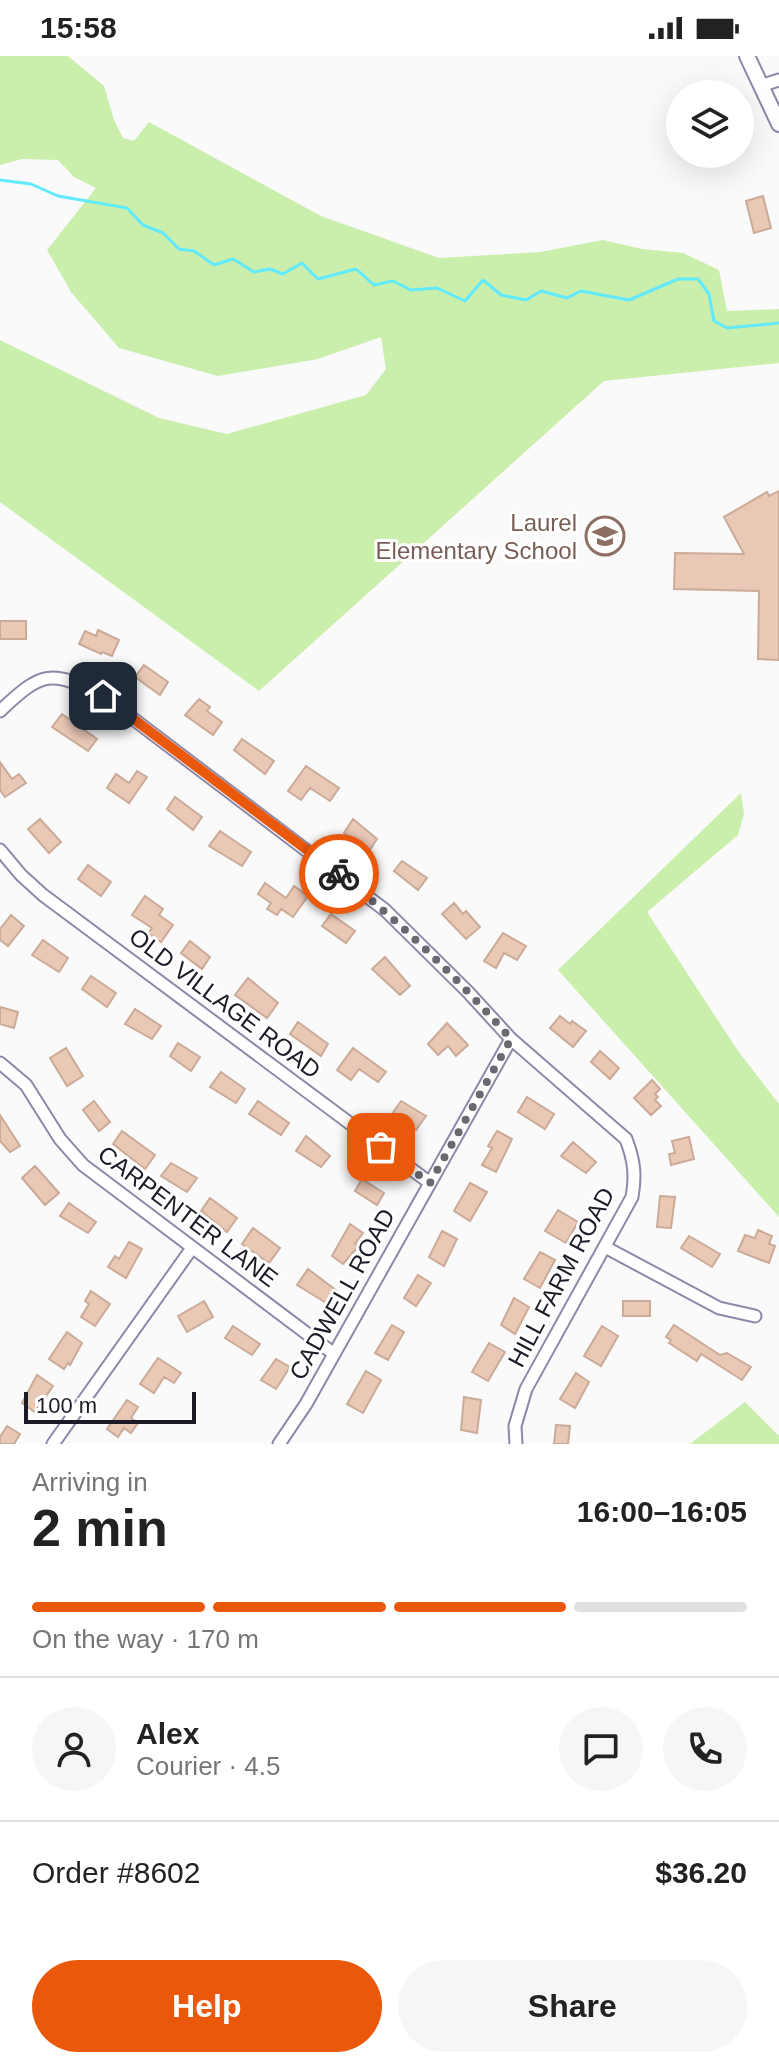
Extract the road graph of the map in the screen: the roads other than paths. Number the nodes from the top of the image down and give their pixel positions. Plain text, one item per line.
1 (747, 56) edge
2 (779, 80) edge
3 (760, 86) junction
4 (775, 104) edge
5 (779, 124) edge
6 (0, 711) edge
7 (0, 850) edge
8 (511, 1039) junction
9 (0, 1063) edge
10 (430, 1183) junction
11 (605, 1247) junction
12 (192, 1248) junction
13 (755, 1316) dead end
14 (334, 1354) junction
15 (53, 1444) edge
16 (279, 1444) edge
17 (516, 1444) edge

1 - 3 street
2 - 3 street
3 - 4 street
4 - 5 street
6 - 8 street, HILL FARM ROAD
7 - 10 street, OLD VILLAGE ROAD
8 - 10 street, CADWELL ROAD
8 - 11 street, HILL FARM ROAD
9 - 12 street, CARPENTER LANE
10 - 14 street, CADWELL ROAD
11 - 13 street
11 - 17 street, HILL FARM ROAD
12 - 14 street, CARPENTER LANE
12 - 15 street
14 - 16 street, CADWELL ROAD

